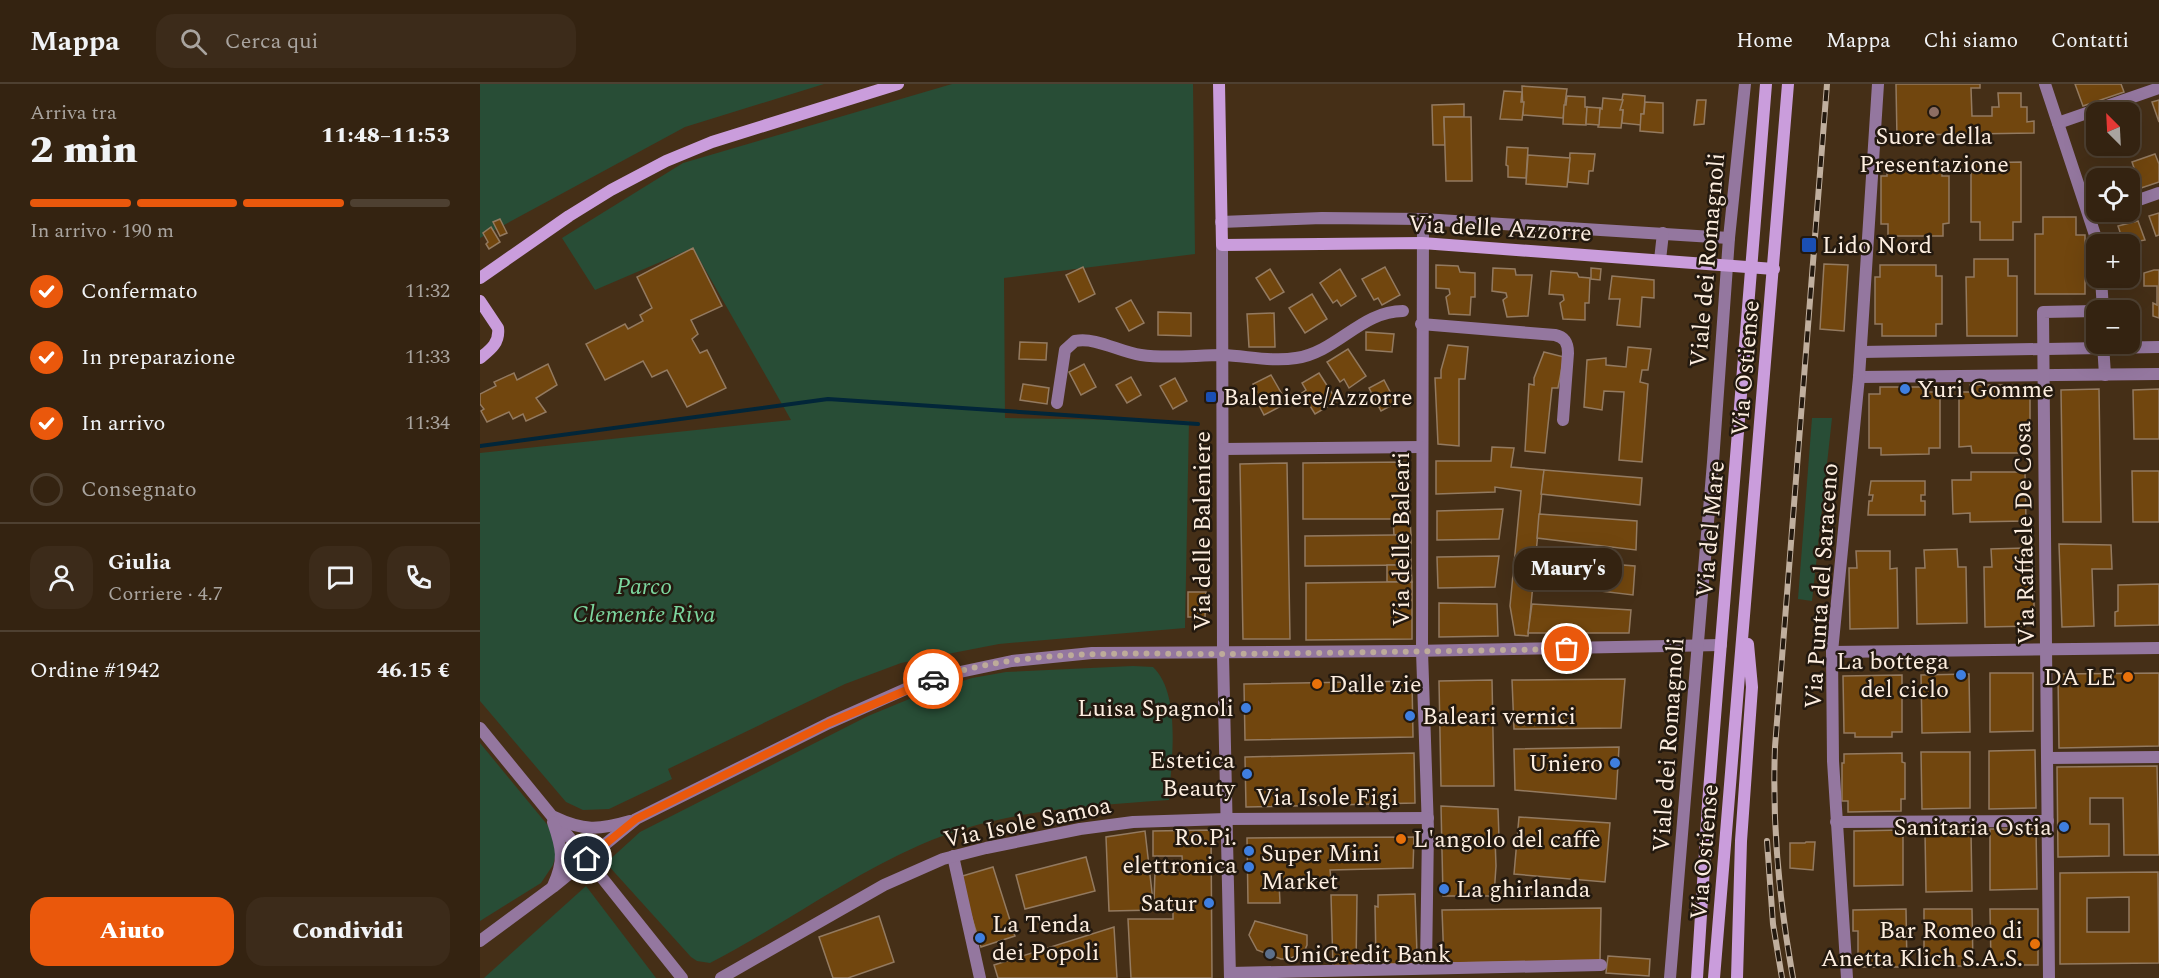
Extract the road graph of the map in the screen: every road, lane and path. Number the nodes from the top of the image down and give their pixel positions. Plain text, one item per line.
1 (898, 84) edge
2 (1219, 84) edge
3 (1745, 84) edge
4 (1766, 84) edge
5 (1788, 84) edge
6 (1878, 84) edge
7 (2045, 84) edge
8 (2159, 88) edge
9 (2058, 123) junction
10 (2159, 193) edge
11 (2140, 200) edge
12 (2086, 204) edge
13 (1423, 219) junction
14 (1221, 222) junction
15 (1663, 233) junction
16 (1729, 238) junction
17 (1422, 243) junction
18 (1222, 245) junction
19 (1660, 260) junction
20 (1727, 265) junction
21 (1752, 267) junction
22 (1774, 269) junction
23 (480, 278) edge
24 (480, 301) edge
25 (1403, 311) dead end
26 (2086, 311) edge
27 (1421, 324) junction
28 (2086, 347) edge
29 (2140, 347) edge
30 (2159, 347) edge
31 (2042, 349) junction
32 (1861, 352) junction
33 (2103, 354) edge
34 (1223, 355) junction
35 (480, 358) edge
36 (2159, 374) edge
37 (2104, 375) junction
38 (2043, 376) junction
39 (1859, 377) junction
40 (1058, 404) dead end
41 (1563, 420) dead end
42 (1422, 447) junction
43 (1224, 449) junction
44 (1745, 624) junction
45 (1721, 645) junction
46 (1696, 646) junction
47 (2159, 648) edge
48 (2048, 650) junction
49 (1422, 651) junction
50 (1832, 652) junction
51 (1223, 654) junction
52 (480, 729) edge
53 (2159, 757) edge
54 (2048, 758) junction
55 (550, 815) junction
56 (1428, 818) junction
57 (636, 819) junction
58 (1226, 819) junction
59 (2048, 820) junction
60 (1836, 822) junction
61 (953, 856) junction
62 (587, 859) junction
63 (553, 887) junction
64 (480, 941) edge
65 (1602, 965) dead end
66 (1426, 968) junction
67 (1230, 975) edge
68 (682, 978) edge
69 (721, 978) edge
70 (980, 978) edge
71 (1670, 978) edge
72 (1697, 978) edge
73 (1714, 978) edge
74 (1737, 978) edge
75 (1847, 978) edge
76 (2049, 978) edge

1 - 23 street
2 - 14 street, Via delle Baleniere
3 - 16 street, Viale dei Romagnoli
4 - 21 street, Via del Mare
5 - 22 street, Via Ostiense
6 - 32 street, Via Punta del Saraceno
7 - 9 street
8 - 9 street
9 - 12 street
10 - 11 street
13 - 14 street, Via delle Azzorre
13 - 15 street, Via delle Azzorre
13 - 17 street, Via delle Baleari
14 - 18 street, Via delle Baleniere
15 - 16 street, Via delle Azzorre
15 - 19 street
16 - 20 street, Viale dei Romagnoli
17 - 18 street, Via delle Azzorre
17 - 19 street, Via delle Azzorre
17 - 27 street, Via delle Baleari
18 - 34 street, Via delle Baleniere
19 - 20 street, Via delle Azzorre
20 - 21 street, Via delle Azzorre
20 - 46 street, Viale dei Romagnoli
21 - 22 street, Via delle Azzorre
21 - 45 street, Via del Mare
22 - 44 street, Via Ostiense
24 - 35 street
25 - 34 street
26 - 31 street, Via Raffaele De Cosa
27 - 41 street
27 - 42 street, Via delle Baleari
28 - 31 street
29 - 30 street
31 - 32 street
31 - 38 street, Via Raffaele De Cosa
32 - 39 street, Via Punta del Saraceno
33 - 37 street
34 - 40 street
34 - 43 street, Via delle Baleniere
36 - 37 street
37 - 38 street
38 - 39 street
38 - 48 street, Via Raffaele De Cosa
39 - 50 street, Via Punta del Saraceno
42 - 43 street
42 - 49 street, Via delle Baleari
43 - 51 street, Via delle Baleniere
44 - 73 street, Via Ostiense
44 - 74 street
45 - 46 street
45 - 72 street, Via del Mare
46 - 49 street
46 - 71 street, Viale dei Romagnoli
47 - 48 street
48 - 50 street
48 - 54 street, Via Raffaele De Cosa
49 - 51 street
49 - 56 street, Via delle Baleari
50 - 60 street, Via Punta del Saraceno
51 - 57 street
51 - 58 street, Via delle Baleniere
52 - 55 street
53 - 54 street
54 - 59 street, Via Raffaele De Cosa
55 - 57 street
55 - 62 street
55 - 63 street
56 - 58 street, Via Isole Figi
56 - 66 street, Via delle Baleari
57 - 62 street
58 - 61 street, Via Isole Samoa
58 - 67 street, Via delle Baleniere
59 - 60 street
59 - 76 street, Via Raffaele De Cosa
60 - 75 street, Via Punta del Saraceno
61 - 69 street, Via Isole Samoa
61 - 70 street
62 - 63 street
62 - 68 street
63 - 64 street
65 - 66 street
66 - 67 street

